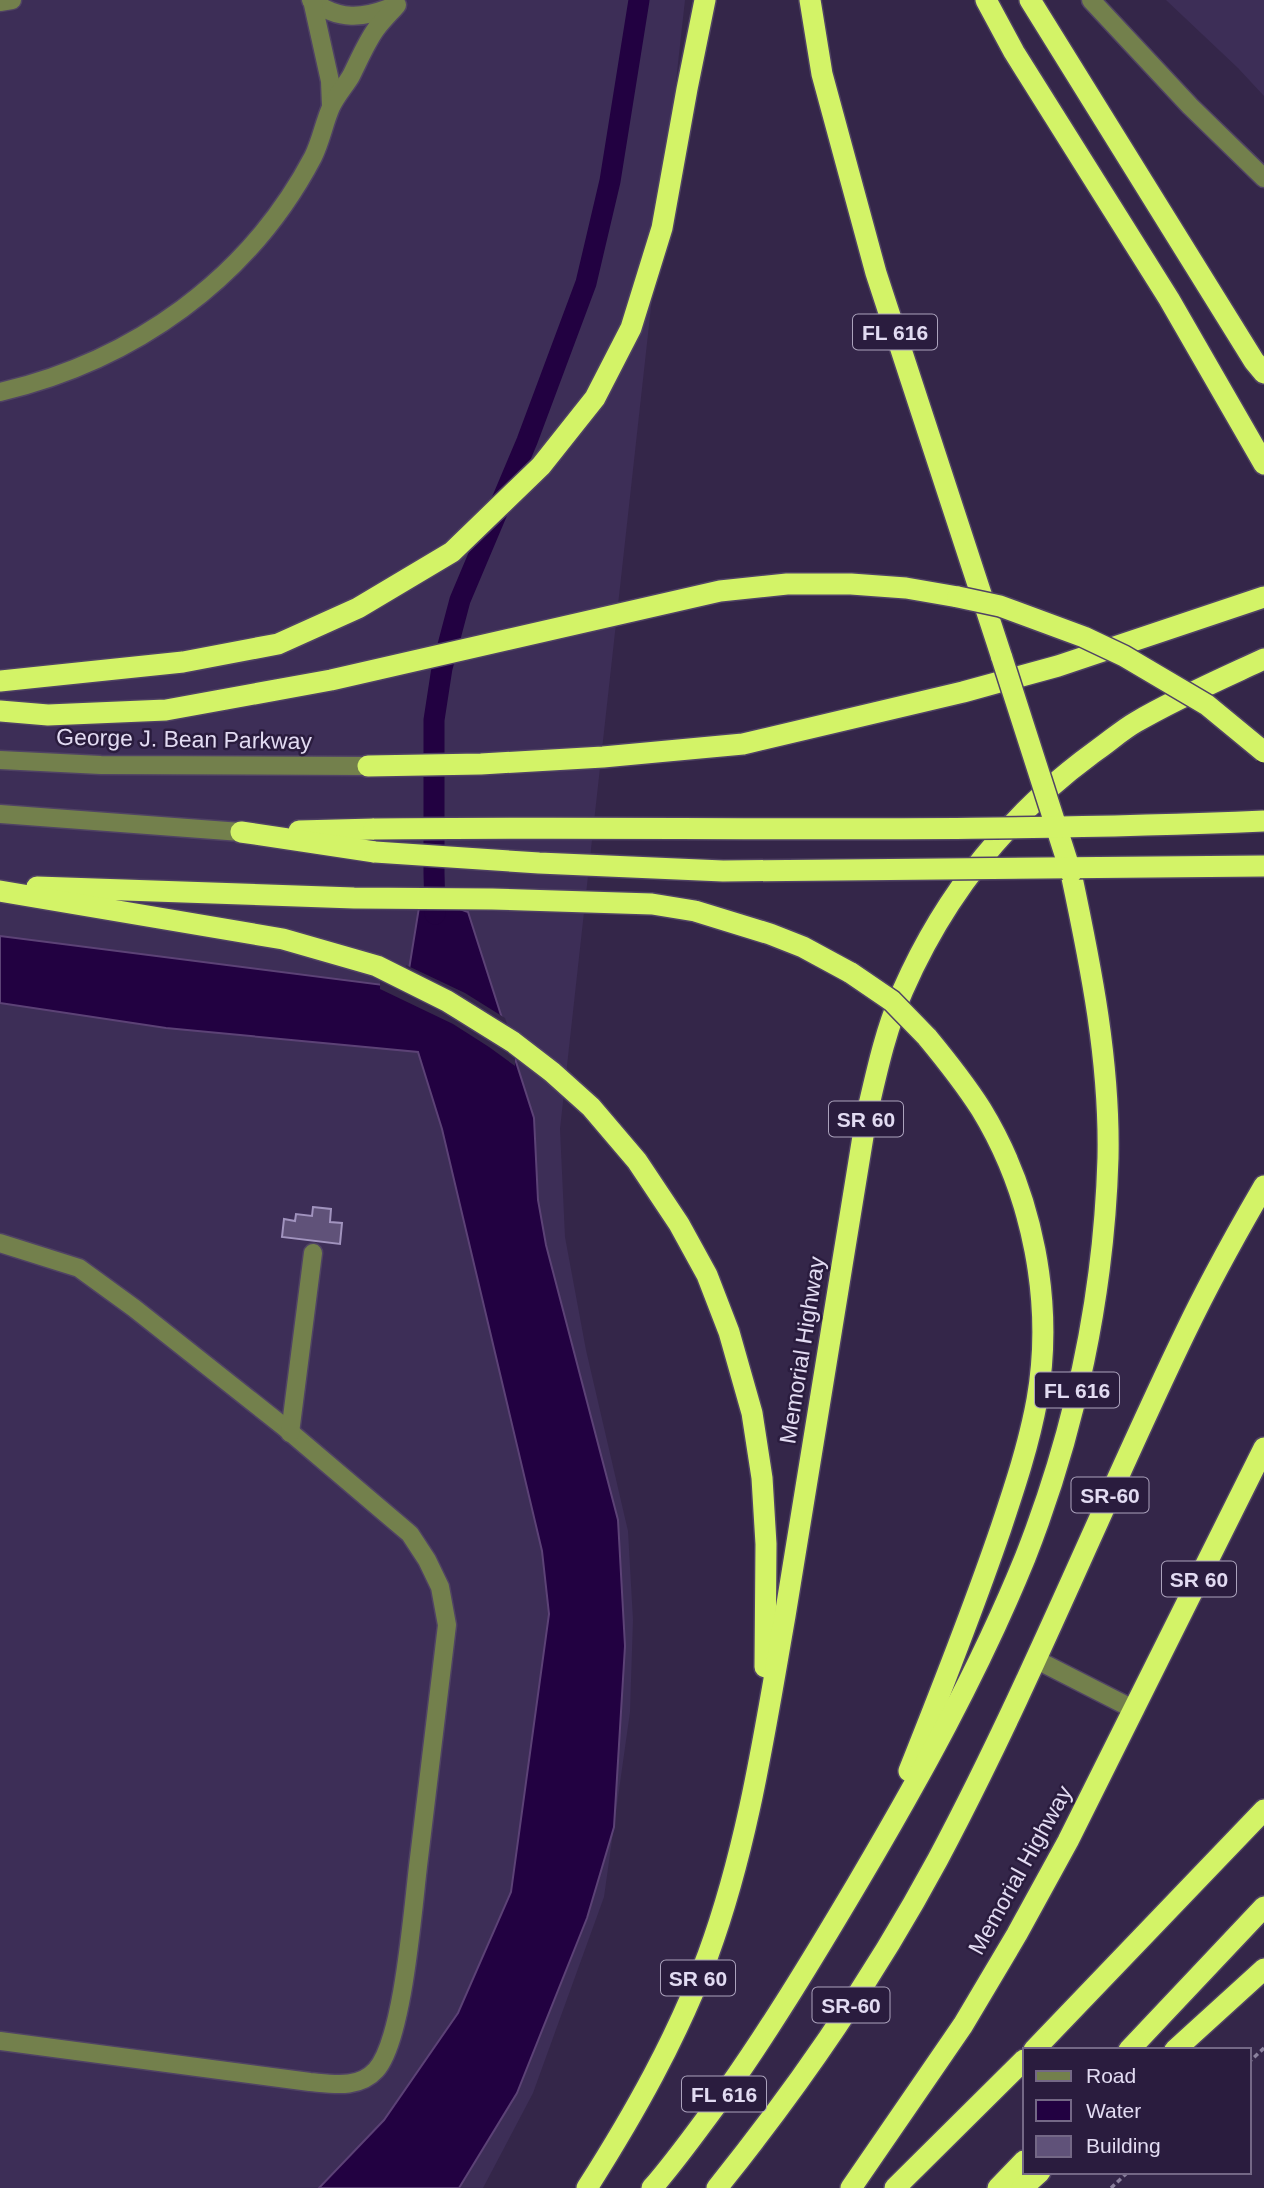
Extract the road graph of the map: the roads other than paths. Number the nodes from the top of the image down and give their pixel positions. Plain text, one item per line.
1 (12, 0) edge
2 (311, 0) edge
3 (705, 0) edge
4 (810, 0) edge
5 (986, 0) edge
6 (1030, 0) edge
7 (1091, 0) edge
8 (0, 2) edge
9 (400, 2) edge
10 (331, 106) junction
11 (1264, 178) edge
12 (1264, 373) edge
13 (0, 392) edge
14 (1264, 464) edge
15 (1264, 597) edge
16 (1264, 659) edge
17 (0, 681) edge
18 (0, 711) edge
19 (1264, 752) edge
20 (0, 760) edge
21 (368, 766) joint
22 (0, 814) edge
23 (1264, 821) edge
24 (241, 832) junction
25 (1264, 866) edge
26 (0, 885) edge
27 (0, 891) edge
28 (1264, 1186) edge
29 (0, 1243) edge
30 (313, 1253) dead end
31 (290, 1433) junction
32 (1264, 1448) edge
33 (1035, 1658) junction
34 (1135, 1710) junction
35 (761, 1749) junction
36 (1264, 1810) edge
37 (868, 1866) junction
38 (1264, 1907) edge
39 (1264, 1969) edge
40 (0, 2041) edge
41 (1036, 2048) edge
42 (1131, 2048) edge
43 (1177, 2048) edge
44 (1023, 2061) edge
45 (1023, 2162) edge
46 (1038, 2174) edge
47 (587, 2188) edge
48 (652, 2188) edge
49 (716, 2188) edge
50 (850, 2188) edge
51 (895, 2188) edge
52 (998, 2188) edge
53 (1023, 2188) edge

1 - 8 street
2 - 9 street
2 - 10 street
3 - 17 highway
4 - 37 highway, FL 616, bridge
5 - 14 highway
6 - 12 highway
7 - 11 street
9 - 10 street
10 - 13 street
15 - 21 highway
16 - 35 highway, Memorial Highway / SR 60
18 - 19 highway, bridge
20 - 21 street, George J. Bean Parkway
22 - 24 street
23 - 24 highway, bridge
24 - 25 highway, bridge
26 - 37 highway, bridge
27 - 35 highway
28 - 33 highway, SR-60
29 - 31 street
30 - 31 street
31 - 40 street
32 - 34 highway, Memorial Highway / SR 60
33 - 34 street
33 - 49 highway, SR-60
34 - 50 highway, Memorial Highway / SR 60
35 - 47 highway, Memorial Highway / SR 60
36 - 41 highway
37 - 48 highway, FL 616
38 - 42 highway
39 - 43 highway
44 - 51 highway
45 - 52 highway
46 - 53 highway

